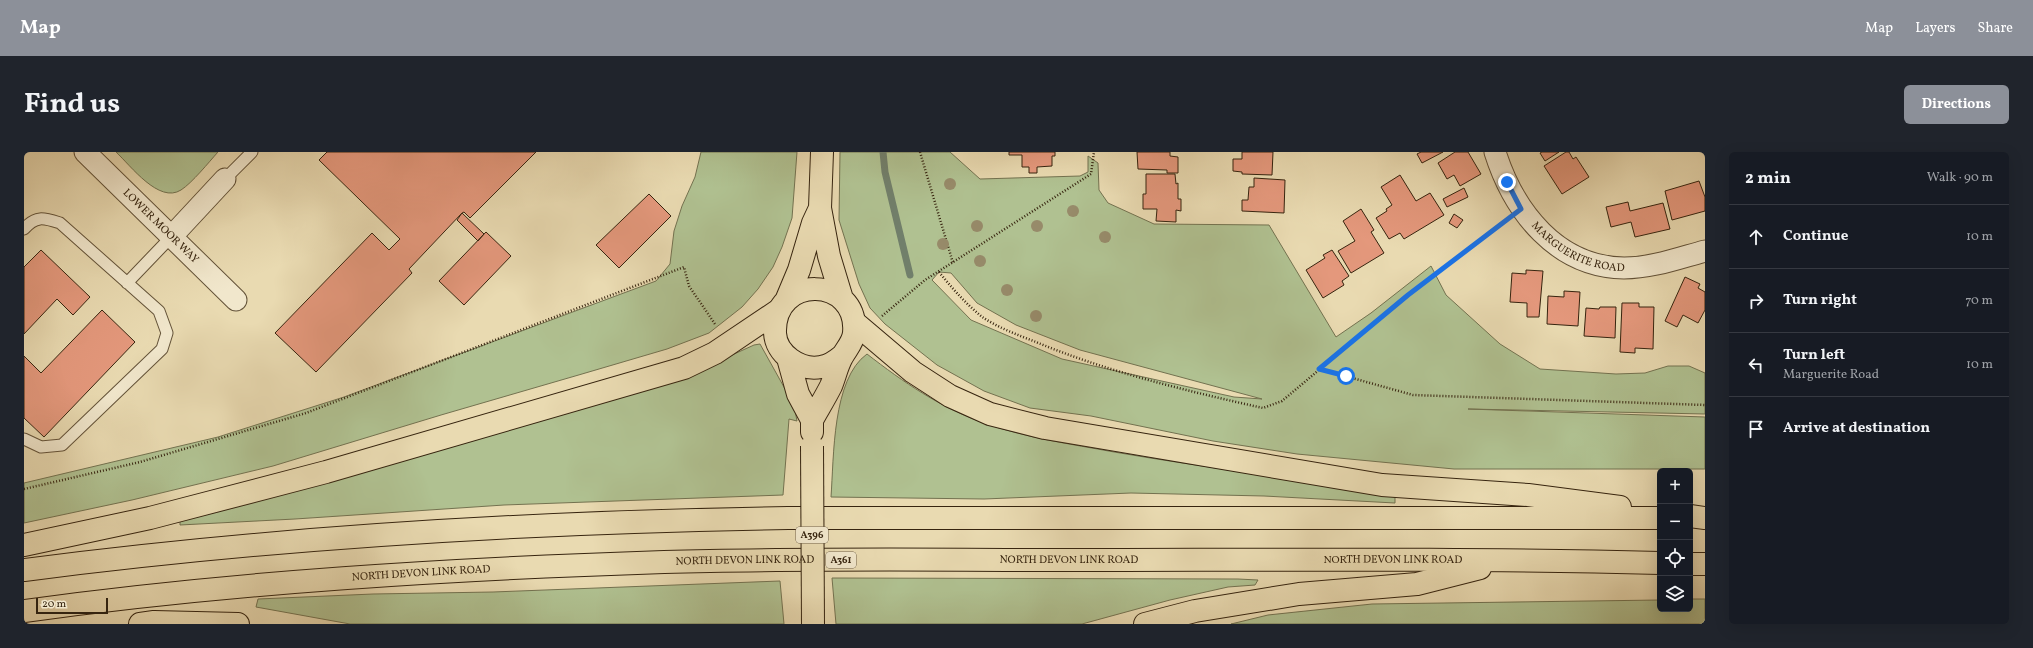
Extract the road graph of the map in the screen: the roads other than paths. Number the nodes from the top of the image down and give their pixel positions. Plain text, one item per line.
1 (85, 152) edge
2 (252, 152) edge
3 (822, 152) edge
4 (1495, 152) edge
5 (224, 179) joint
6 (820, 208) junction
7 (24, 229) edge
8 (172, 236) junction
9 (1705, 251) edge
10 (127, 283) junction
11 (842, 299) junction
12 (236, 300) dead end
13 (783, 305) junction
14 (854, 322) junction
15 (842, 356) junction
16 (788, 358) junction
17 (812, 420) junction
18 (24, 439) edge
19 (1657, 512) edge
20 (1693, 517) edge
21 (1657, 518) edge
22 (1705, 518) edge
23 (24, 545) edge
24 (1514, 559) junction
25 (1657, 563) edge
26 (1693, 564) edge
27 (1705, 564) edge
28 (24, 570) edge
29 (24, 612) edge
30 (140, 624) edge
31 (238, 624) edge
32 (813, 624) edge
33 (1145, 624) edge

1 - 8 street, LOWER MOOR WAY
2 - 5 lane
3 - 6 main road
4 - 9 street, MARGUERITE ROAD
5 - 8 street
6 - 11 main road
6 - 13 main road
7 - 10 lane
8 - 10 lane
8 - 12 street, LOWER MOOR WAY
10 - 18 lane
11 - 13 main road
11 - 14 main road
13 - 16 main road
13 - 23 main road
14 - 15 main road
14 - 19 main road
15 - 16 main road
15 - 17 main road, A396
16 - 17 main road, A396
17 - 32 main road, A396, bridge
20 - 22 main road
21 - 28 main road
24 - 25 main road, NORTH DEVON LINK ROAD / A361
24 - 29 main road, NORTH DEVON LINK ROAD / A361
24 - 33 main road
26 - 27 main road
30 - 31 main road

